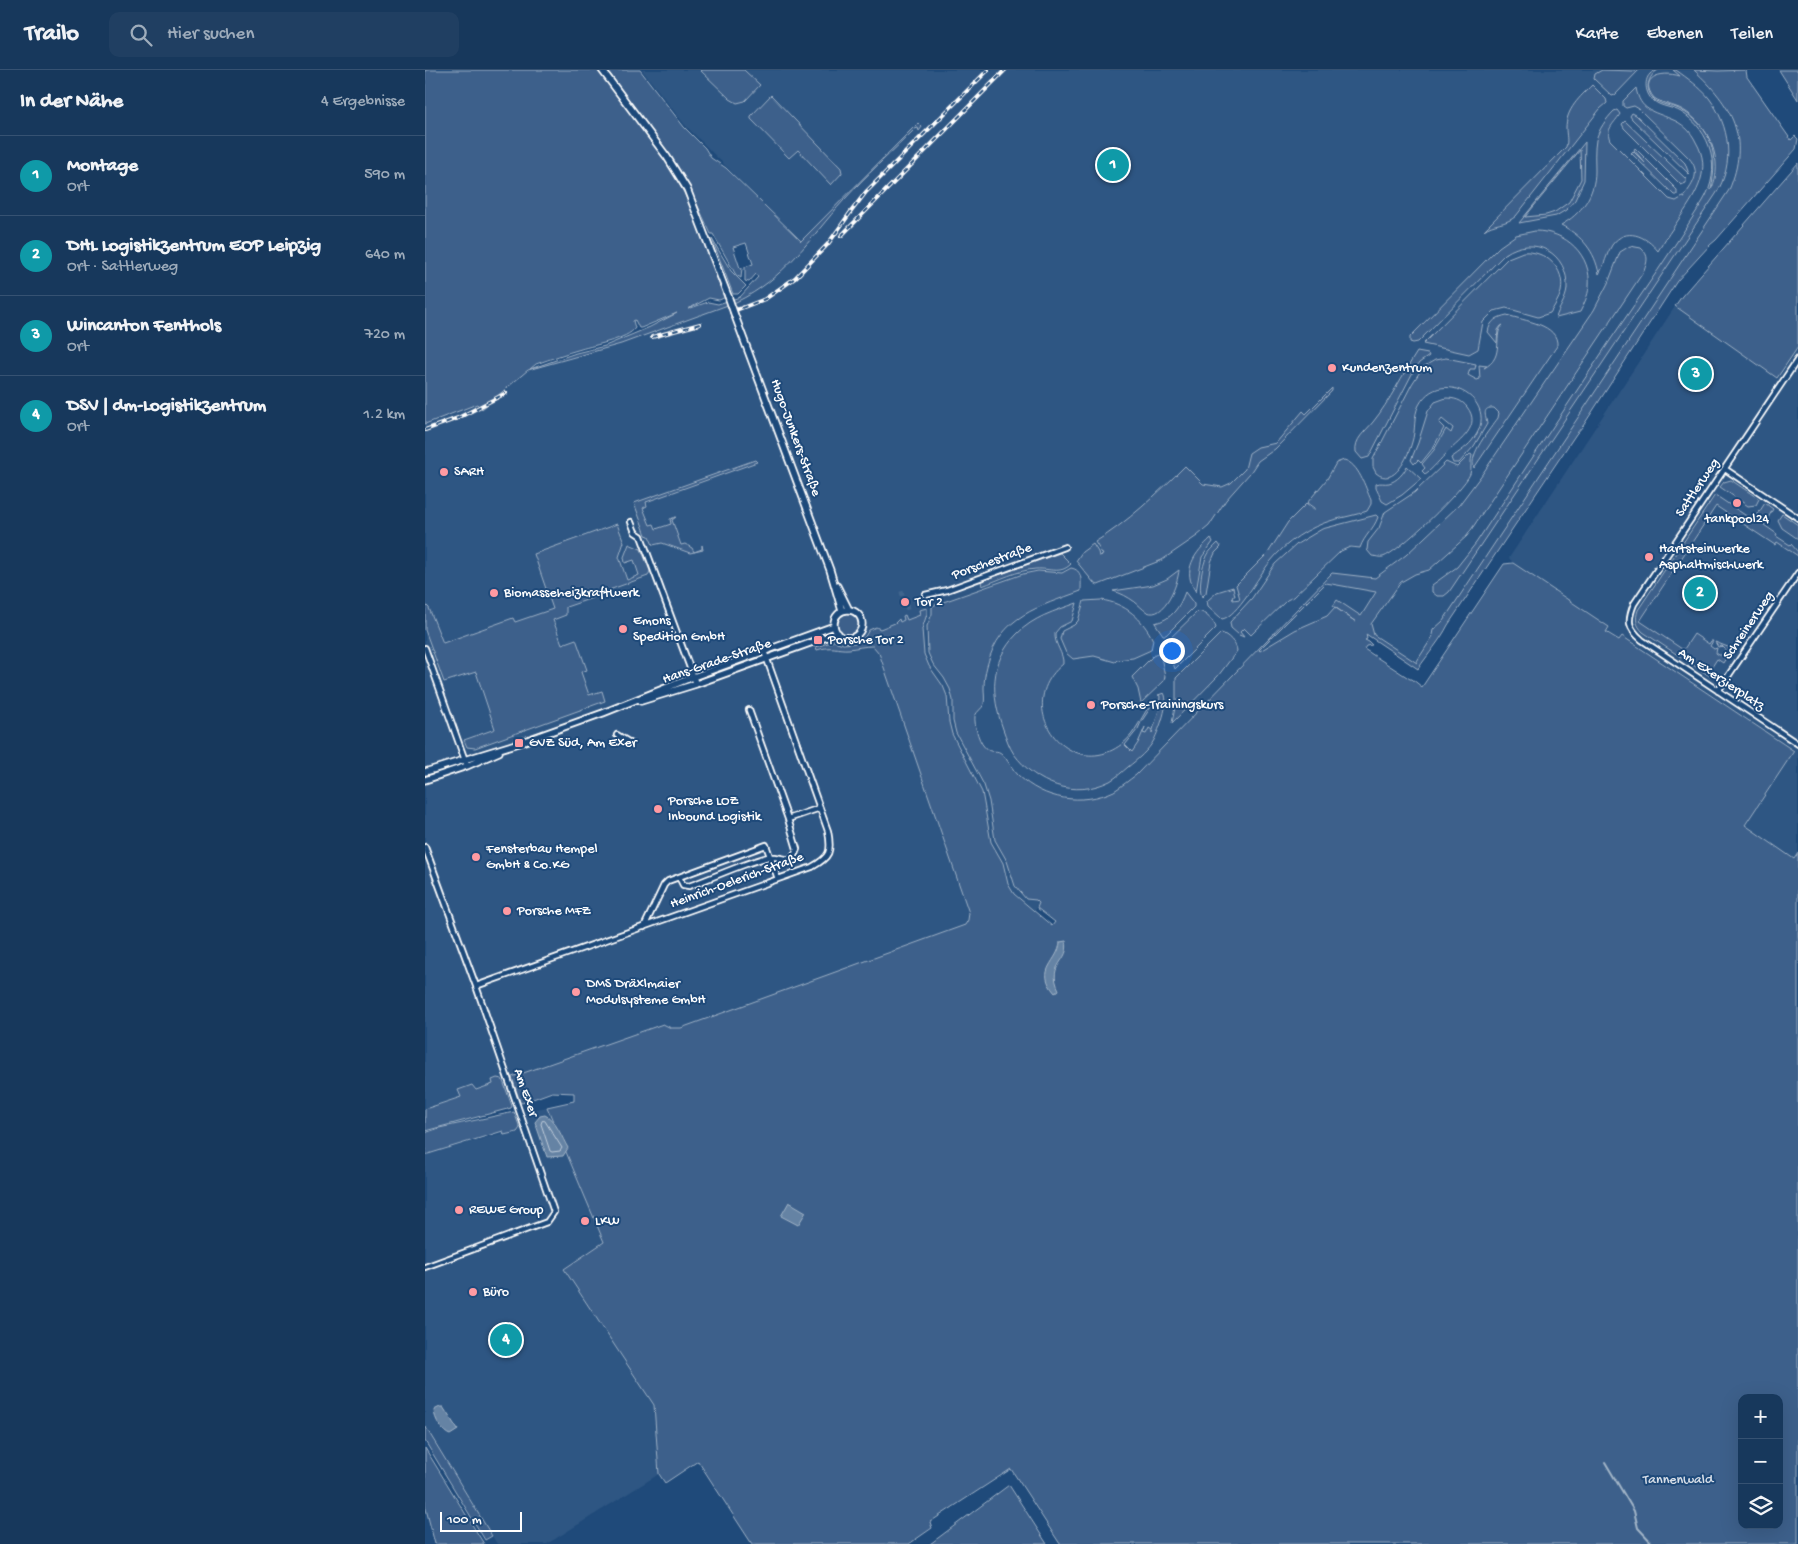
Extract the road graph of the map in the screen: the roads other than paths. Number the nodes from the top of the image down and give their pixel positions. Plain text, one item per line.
1 (602, 70) edge
2 (1798, 359) edge
3 (1793, 367) junction
4 (1798, 371) edge
5 (1725, 468) junction
6 (1798, 518) edge
7 (631, 522) dead end
8 (1065, 547) dead end
9 (830, 570) junction
10 (1798, 573) edge
11 (925, 594) dead end
12 (849, 610) junction
13 (842, 611) junction
14 (835, 626) junction
15 (838, 633) junction
16 (1633, 633) joint
17 (425, 648) edge
18 (764, 651) junction
19 (767, 659) junction
20 (693, 676) junction
21 (696, 684) junction
22 (1718, 691) junction
23 (749, 710) dead end
24 (603, 713) junction
25 (617, 735) dead end
26 (630, 742) dead end
27 (519, 743) junction
28 (1798, 744) edge
29 (465, 759) junction
30 (467, 766) junction
31 (425, 772) edge
32 (425, 780) edge
33 (820, 808) junction
34 (788, 819) junction
35 (425, 847) edge
36 (770, 856) junction
37 (679, 877) junction
38 (778, 879) junction
39 (644, 926) junction
40 (476, 986) junction
41 (425, 1267) edge

1 - 9 street, Hugo-Junkers-Straße, bridge
2 - 3 street, Sattlerweg
3 - 4 street
3 - 5 street, Sattlerweg
5 - 6 street
5 - 16 street, Sattlerweg
7 - 20 street
8 - 11 street, Porschestraße
9 - 12 street, Hugo-Junkers-Straße
9 - 13 street, Hugo-Junkers-Straße
10 - 22 street, Schreinerweg
12 - 13 street
12 - 15 street
13 - 14 street
14 - 15 street
14 - 18 street, Hans-Grade-Straße
15 - 19 street, Hans-Grade-Straße
16 - 22 street, Am Exerzierplatz
17 - 29 street
18 - 19 street, Heinrich-Oelerich-Straße
18 - 20 street, Hans-Grade-Straße
19 - 21 street, Hans-Grade-Straße
19 - 33 street, Heinrich-Oelerich-Straße
20 - 21 street
20 - 24 street, Hans-Grade-Straße
21 - 24 street, Hans-Grade-Straße
22 - 28 street, Am Exerzierplatz
23 - 34 street
24 - 27 street, Hans-Grade-Straße
25 - 26 street
27 - 29 street, Hans-Grade-Straße
27 - 30 street, Hans-Grade-Straße
29 - 30 street
29 - 31 street, Hans-Grade-Straße
30 - 32 street, Hans-Grade-Straße
33 - 34 street
33 - 38 street, Heinrich-Oelerich-Straße
34 - 36 street
35 - 40 street, Am Exer
36 - 37 street
36 - 37 street
36 - 38 street
37 - 39 street
38 - 39 street, Heinrich-Oelerich-Straße
39 - 40 street, Heinrich-Oelerich-Straße
40 - 41 street, Am Exer

